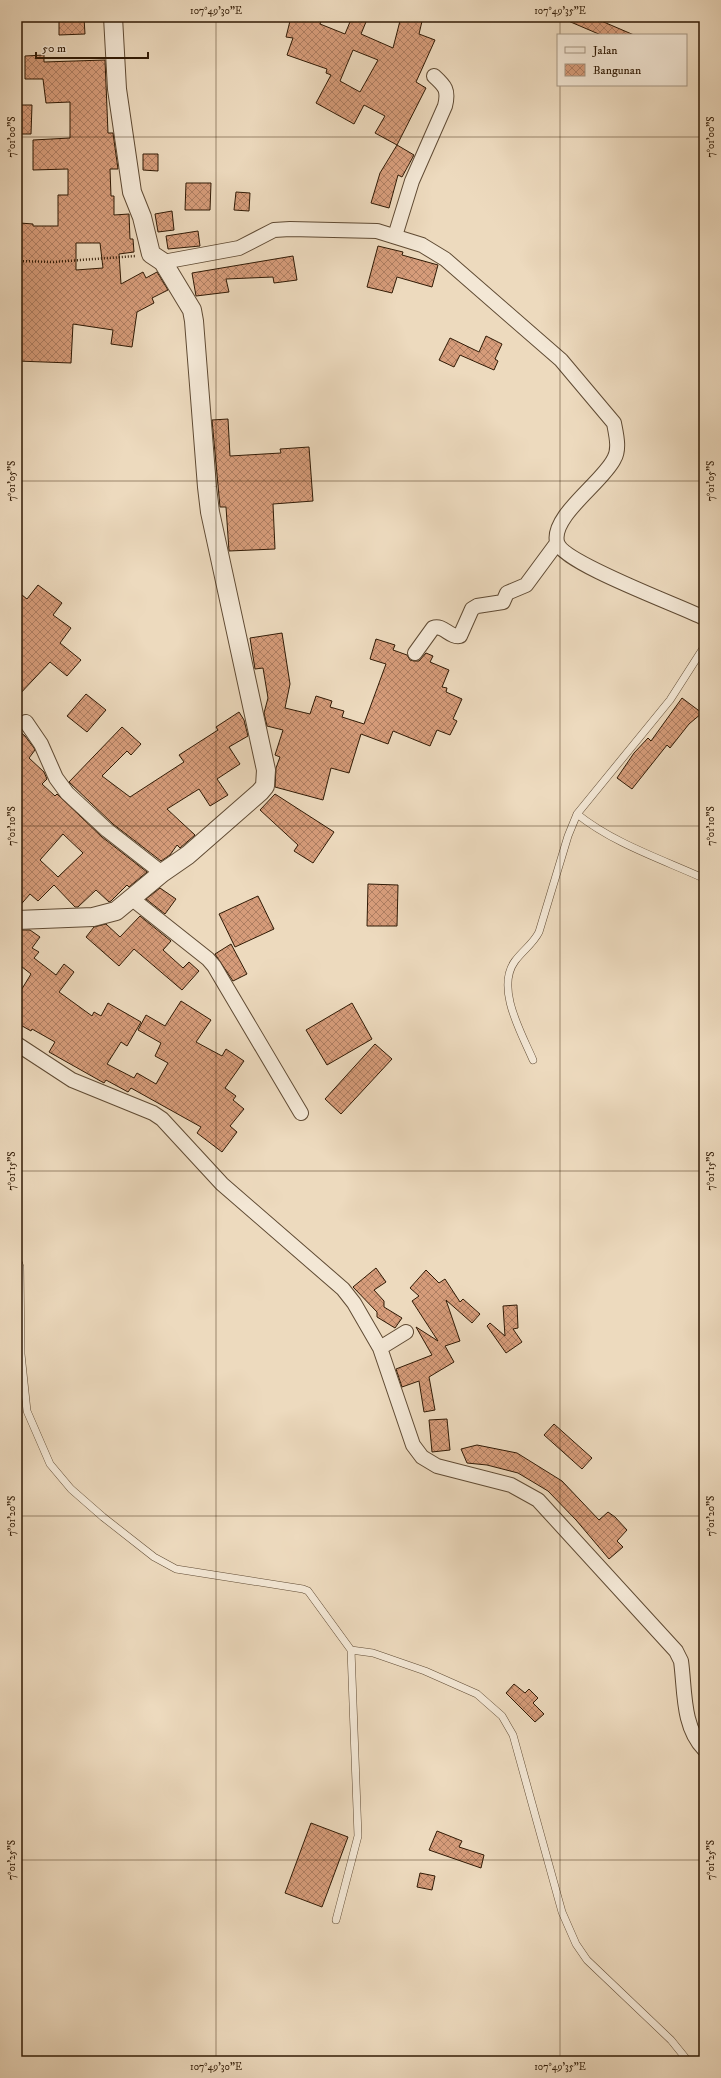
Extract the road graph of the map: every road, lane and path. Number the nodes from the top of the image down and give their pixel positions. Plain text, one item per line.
1 (113, 17) edge
2 (434, 76) dead end
3 (395, 236) junction
4 (157, 258) junction
5 (17, 262) edge
6 (557, 543) junction
7 (704, 618) edge
8 (704, 647) edge
9 (415, 653) dead end
10 (26, 722) dead end
11 (576, 814) junction
12 (162, 874) junction
13 (704, 878) edge
14 (131, 898) junction
15 (17, 920) edge
16 (17, 1044) edge
17 (533, 1060) dead end
18 (301, 1113) dead end
19 (17, 1259) edge
20 (406, 1332) dead end
21 (380, 1348) junction
22 (351, 1650) junction
23 (704, 1749) edge
24 (336, 1920) dead end
25 (688, 2061) edge

1 - 4 street
2 - 3 street
3 - 4 street
3 - 6 street
4 - 5 path
4 - 12 street
6 - 7 street
6 - 9 street
8 - 11 lane
10 - 12 street
11 - 13 lane
11 - 17 lane
12 - 14 street
14 - 15 street
14 - 18 street
16 - 21 street
19 - 22 lane
20 - 21 street
21 - 23 street
22 - 24 lane
22 - 25 lane

